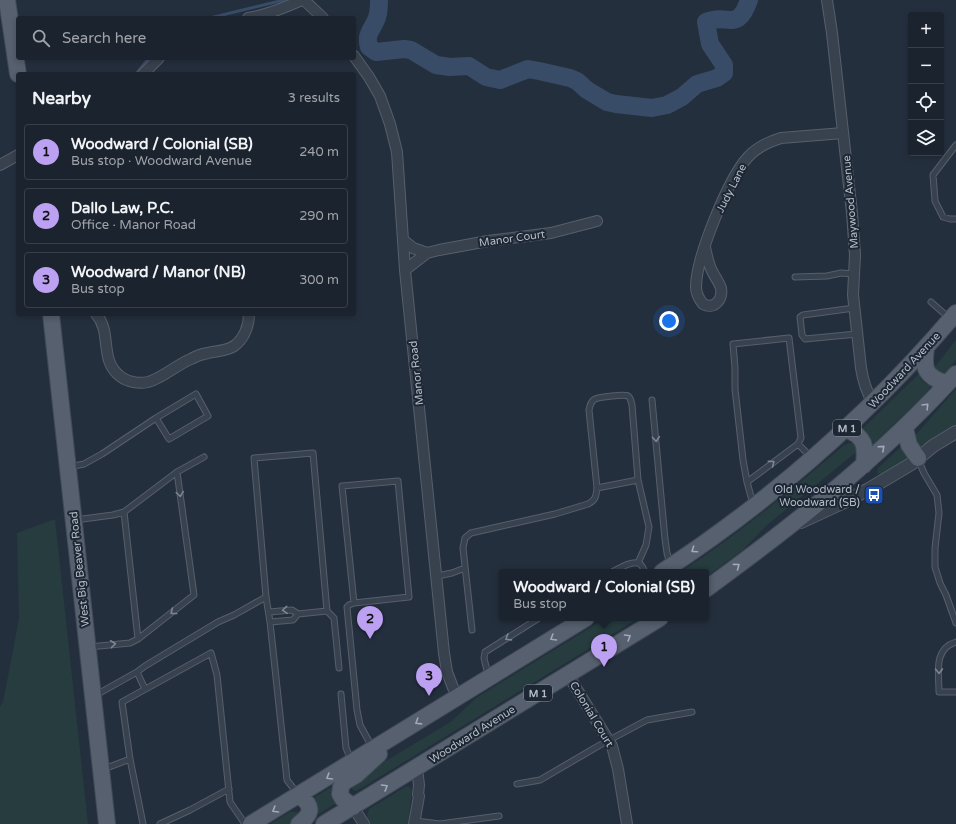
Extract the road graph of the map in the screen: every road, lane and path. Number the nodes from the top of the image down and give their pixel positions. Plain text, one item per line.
1 (7, 0) edge
2 (303, 0) edge
3 (828, 0) edge
4 (259, 16) edge
5 (321, 16) edge
6 (356, 59) edge
7 (156, 60) edge
8 (18, 72) edge
9 (145, 72) edge
10 (843, 133) junction
11 (956, 145) edge
12 (16, 155) edge
13 (0, 165) edge
14 (956, 219) edge
15 (597, 221) dead end
16 (403, 240) junction
17 (705, 247) junction
18 (427, 253) junction
19 (405, 270) junction
20 (855, 274) junction
21 (795, 277) dead end
22 (931, 302) dead end
23 (854, 308) junction
24 (51, 316) edge
25 (98, 316) edge
26 (249, 316) edge
27 (953, 316) edge
28 (857, 334) junction
29 (926, 348) junction
30 (952, 379) edge
31 (652, 400) dead end
32 (873, 403) junction
33 (156, 418) junction
34 (905, 428) junction
35 (846, 429) junction
36 (956, 432) edge
37 (798, 444) junction
38 (204, 457) dead end
39 (918, 458) junction
40 (813, 459) junction
41 (864, 465) junction
42 (68, 467) junction
43 (177, 472) junction
44 (638, 480) junction
45 (747, 482) junction
46 (598, 488) junction
47 (754, 507) junction
48 (124, 512) junction
49 (74, 520) junction
50 (788, 528) junction
51 (638, 563) junction
52 (464, 568) junction
53 (618, 569) edge
54 (644, 569) edge
55 (666, 569) edge
56 (437, 576) junction
57 (709, 587) edge
58 (266, 597) junction
59 (354, 603) junction
60 (327, 611) junction
61 (269, 612) junction
62 (298, 614) junction
63 (534, 621) edge
64 (581, 621) edge
65 (655, 621) edge
66 (270, 622) junction
67 (956, 623) edge
68 (472, 630) dead end
69 (138, 639) junction
70 (956, 642) edge
71 (88, 647) junction
72 (339, 668) dead end
73 (137, 672) junction
74 (568, 675) junction
75 (489, 677) junction
76 (145, 689) junction
77 (956, 692) edge
78 (341, 694) dead end
79 (93, 697) junction
80 (457, 698) junction
81 (692, 712) dead end
82 (398, 734) junction
83 (609, 740) junction
84 (373, 750) junction
85 (130, 759) junction
86 (352, 763) junction
87 (416, 768) junction
88 (101, 770) junction
89 (517, 784) dead end
90 (229, 789) junction
91 (299, 795) junction
92 (353, 807) junction
93 (498, 816) dead end
94 (414, 823) edge
95 (107, 824) edge
96 (143, 824) edge
97 (160, 824) edge
98 (245, 824) edge
99 (251, 824) edge
100 (299, 824) edge
101 (324, 824) edge
102 (364, 824) edge
103 (627, 824) edge

1 - 8 main road
2 - 4 street
2 - 5 street
3 - 10 street, Maywood Avenue
6 - 16 street, Manor Road
7 - 9 street
10 - 17 street, Judy Lane
10 - 20 street, Maywood Avenue
11 - 14 lane
12 - 13 street
15 - 18 street, Manor Court
16 - 18 street
16 - 19 street, Manor Road
17 - 17 street, Judy Lane
18 - 19 street, Manor Court
19 - 56 street, Manor Road
20 - 21 lane
20 - 23 street, Maywood Avenue
22 - 27 lane
23 - 28 street, Maywood Avenue
23 - 28 lane
24 - 42 main road, West Big Beaver Road
25 - 26 street
27 - 29 main road, Woodward Avenue / M 1
28 - 32 street, Maywood Avenue
29 - 30 main road
29 - 32 main road, Woodward Avenue / M 1
34 -> 30 main road
31 -> 55 lane
32 - 35 main road, Woodward Avenue / M 1
33 - 33 lane
33 - 42 lane
34 - 39 main road
41 -> 34 main road
35 - 40 main road, Woodward Avenue / M 1
35 - 41 main road
36 - 39 street
37 - 40 lane
45 -> 37 lane
37 - 45 lane
38 - 43 lane
39 - 50 street
39 - 67 lane
40 - 47 main road, Woodward Avenue / M 1
41 - 50 main road
42 - 49 main road, West Big Beaver Road
43 - 48 lane
43 -> 69 lane
44 - 46 lane
44 - 46 lane
44 - 51 lane
45 - 47 lane
46 - 52 lane
47 -> 55 main road, Woodward Avenue / M 1
48 - 49 lane
48 - 69 lane
49 - 71 main road, West Big Beaver Road
57 -> 50 main road
51 - 53 lane
51 - 54 lane
52 - 56 lane
52 - 68 lane
56 - 80 street, Manor Road
58 - 60 lane
58 - 61 lane
58 - 73 lane
59 - 59 lane
59 - 84 lane
60 - 62 lane
60 - 72 lane
62 -> 61 lane
61 - 66 lane
62 - 66 lane
63 -> 75 lane
64 -> 75 main road
74 -> 65 main road, Woodward Avenue / M 1
66 - 91 lane
71 -> 69 lane
70 -> 77 lane
71 - 79 main road, West Big Beaver Road
73 - 76 lane
73 - 79 lane
74 - 83 street, Colonial Court
74 - 87 main road, Woodward Avenue / M 1
75 - 80 main road
76 - 85 lane
76 - 90 lane
78 - 86 lane
79 - 88 main road, West Big Beaver Road
80 -> 82 main road
81 - 83 lane
82 - 84 main road
82 - 92 main road
83 - 89 lane
83 - 103 street, Colonial Court
84 - 86 main road
85 - 88 lane
85 - 96 lane
86 -> 91 main road
92 -> 87 main road, Woodward Avenue / M 1
87 - 94 street
88 - 95 main road, West Big Beaver Road
90 - 97 lane
90 - 98 lane
91 -> 99 main road
91 - 100 main road
92 - 101 main road, Woodward Avenue / M 1
92 - 102 street
93 - 94 lane

